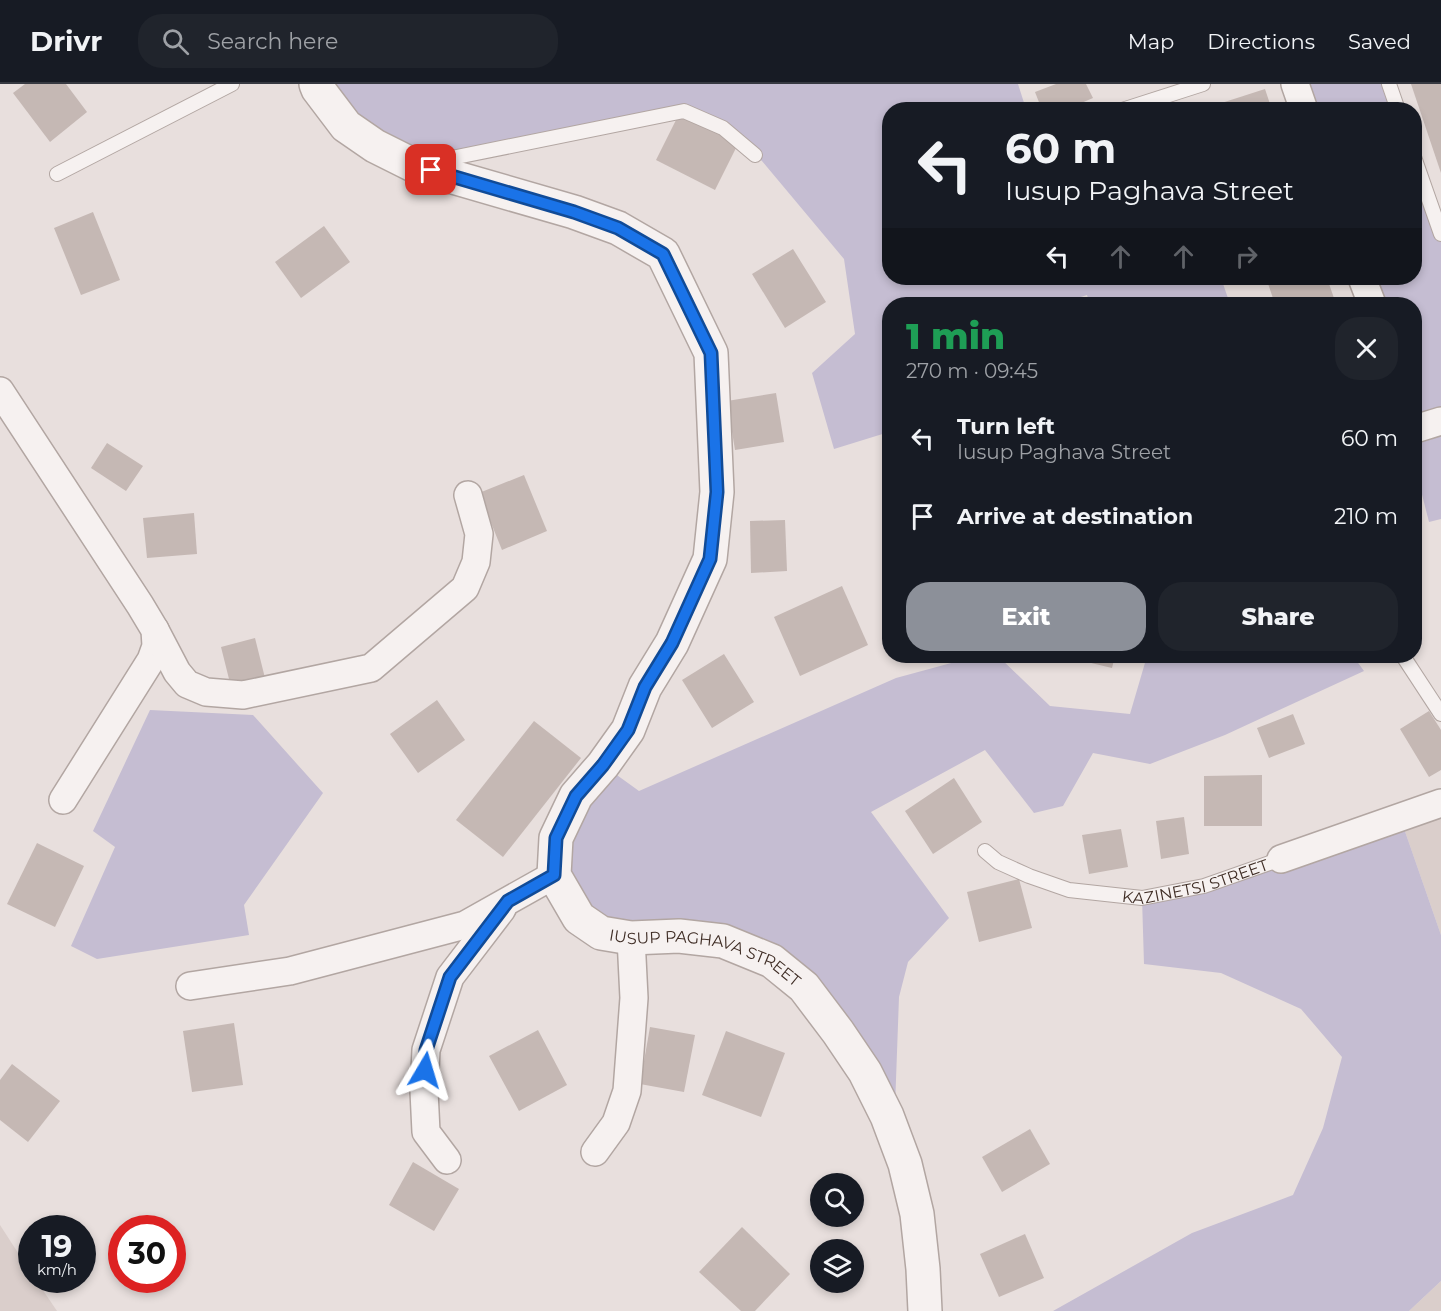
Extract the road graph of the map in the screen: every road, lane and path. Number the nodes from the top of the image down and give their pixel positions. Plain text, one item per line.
1 (232, 84) edge
2 (316, 84) edge
3 (1203, 84) edge
4 (1295, 84) edge
5 (1389, 84) edge
6 (1147, 102) edge
7 (1301, 102) edge
8 (1395, 102) edge
9 (755, 155) dead end
10 (416, 166) junction
11 (57, 174) dead end
12 (1422, 180) edge
13 (1441, 234) edge
14 (0, 391) edge
15 (1441, 421) edge
16 (1422, 427) edge
17 (468, 495) dead end
18 (155, 630) junction
19 (1408, 663) edge
20 (1441, 714) edge
21 (63, 801) dead end
22 (1441, 803) edge
23 (985, 851) dead end
24 (1281, 859) joint
25 (554, 875) junction
26 (508, 901) junction
27 (631, 938) junction
28 (190, 986) dead end
29 (595, 1152) dead end
30 (447, 1160) dead end
31 (925, 1311) edge

1 - 11 lane
2 - 10 street
3 - 6 lane
4 - 7 street
5 - 8 lane
9 - 10 lane
10 - 25 street
12 - 13 lane
14 - 18 street
15 - 16 street
17 - 18 street
18 - 21 street
19 - 20 lane
22 - 24 street, KAZINETSI STREET
23 - 24 lane, KAZINETSI STREET
25 - 26 street
25 - 27 street, IUSUP PAGHAVA STREET
26 - 28 street
26 - 30 street
27 - 29 street
27 - 31 street, IUSUP PAGHAVA STREET

